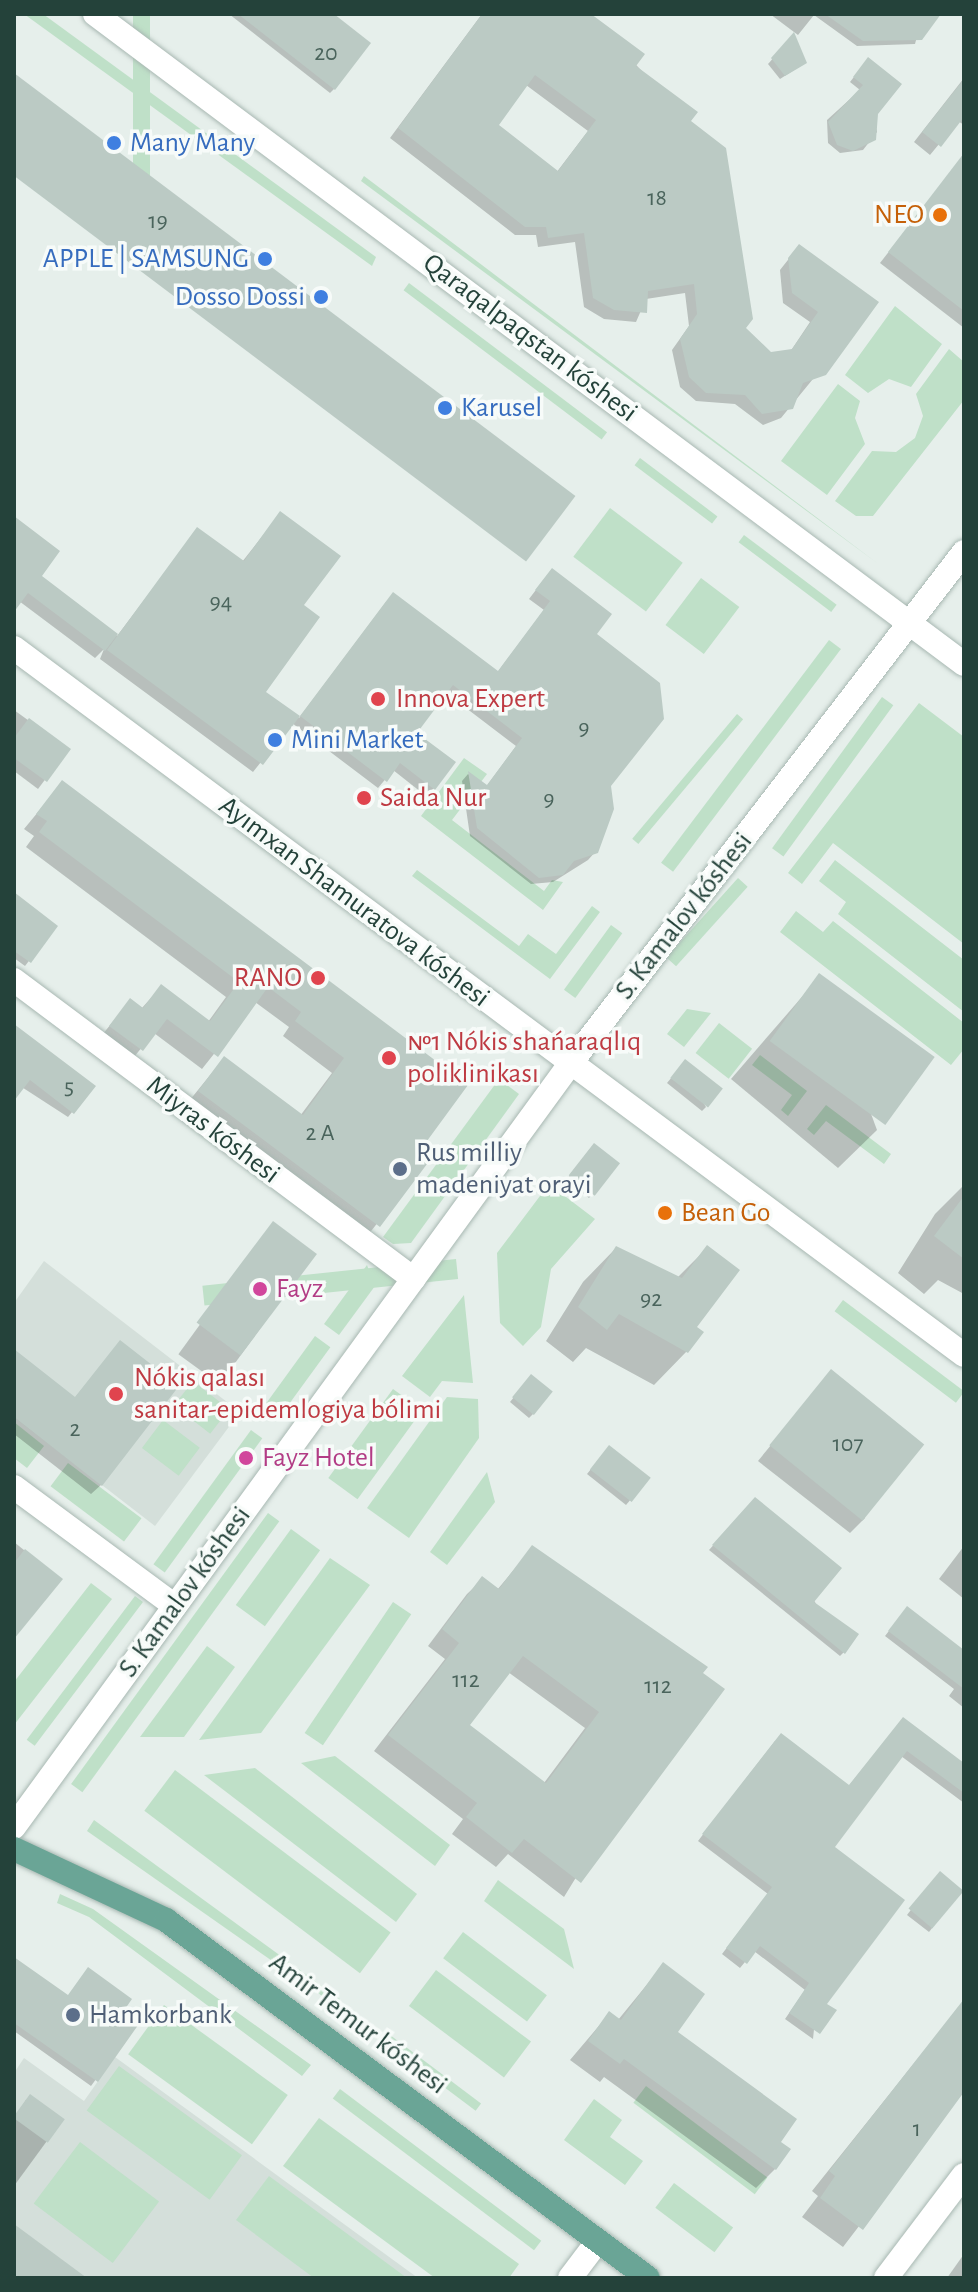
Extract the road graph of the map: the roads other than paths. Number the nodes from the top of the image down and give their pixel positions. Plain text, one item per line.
1 (95, 14) edge
2 (964, 552) edge
3 (909, 624) junction
4 (14, 648) edge
5 (964, 664) edge
6 (14, 980) edge
7 (570, 1064) junction
8 (413, 1279) junction
9 (964, 1355) edge
10 (14, 1487) edge
11 (175, 1606) junction
12 (14, 1827) edge
13 (14, 1849) edge
14 (964, 2175) edge
15 (598, 2241) junction
16 (570, 2278) edge
17 (648, 2278) edge
18 (886, 2278) edge

1 - 3 street, Qaraqalpaqstan kóshesi
2 - 3 street, S. Kamalov kóshesi
3 - 5 street, Qaraqalpaqstan kóshesi
3 - 7 street, S. Kamalov kóshesi
4 - 7 street, Ayımxan Shamuratova kóshesi
6 - 8 street, Miyras kóshesi
7 - 8 street, S. Kamalov kóshesi
7 - 9 street, Ayımxan Shamuratova kóshesi
8 - 11 street, S. Kamalov kóshesi
10 - 11 street
11 - 12 street, S. Kamalov kóshesi
13 - 15 main road, Amir Temur kóshesi
14 - 18 street
15 - 16 street
15 - 17 main road, Amir Temur kóshesi

